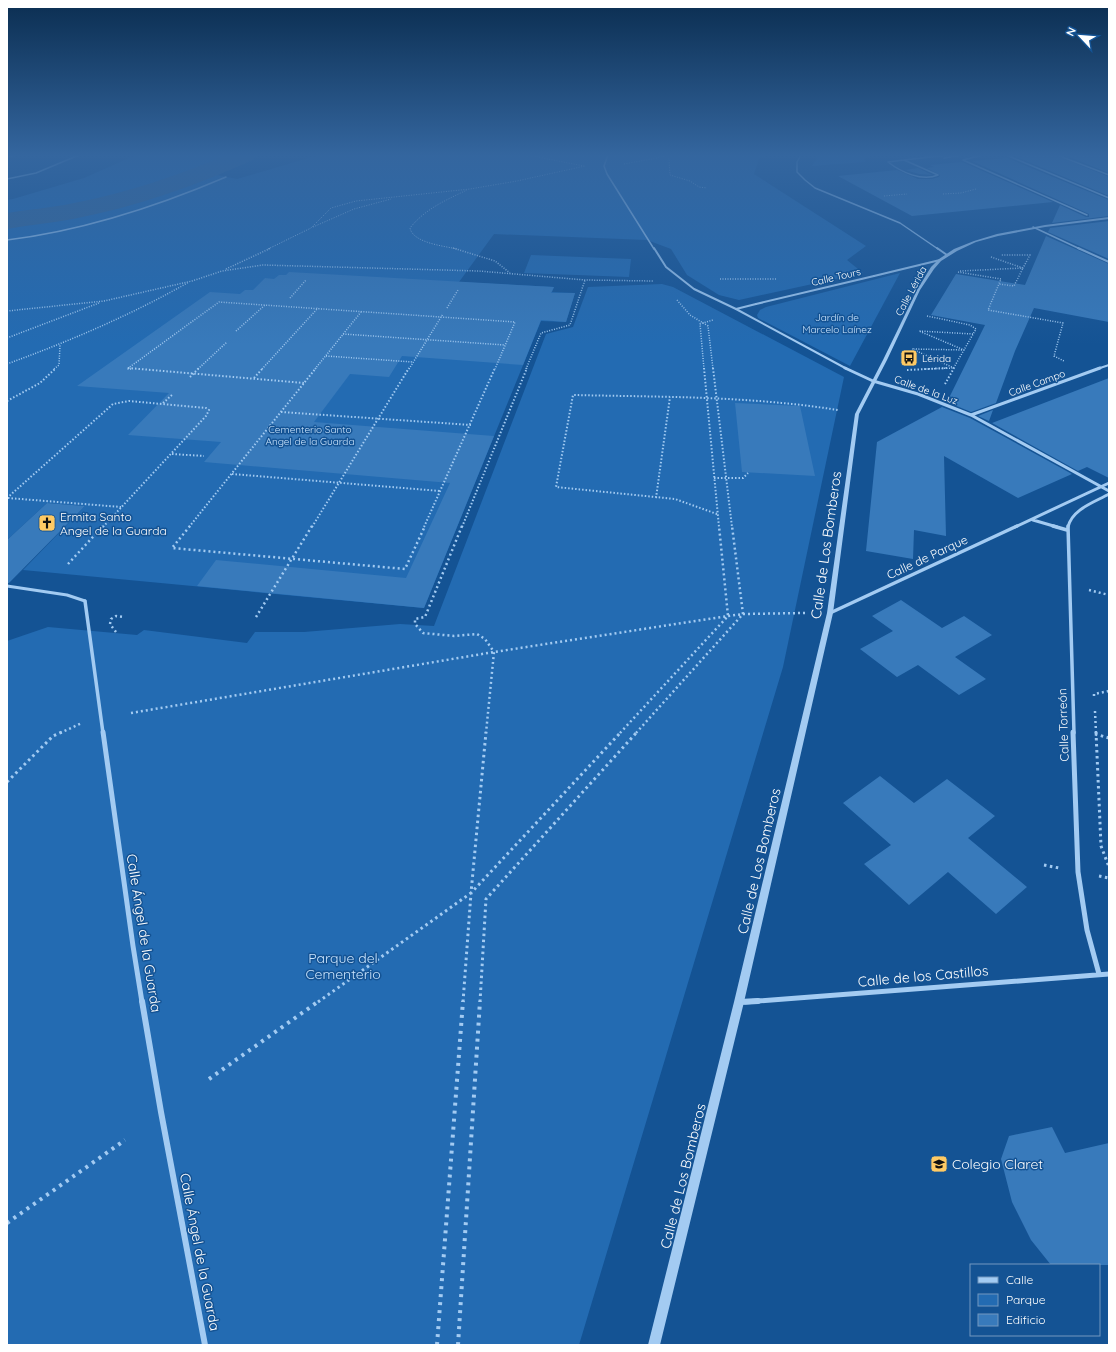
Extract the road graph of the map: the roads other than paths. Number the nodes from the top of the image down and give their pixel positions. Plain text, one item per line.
1 (106, 218) edge
2 (634, 218) edge
3 (891, 218) edge
4 (1109, 218) edge
5 (1033, 228) junction
6 (7, 240) edge
7 (947, 255) junction
8 (940, 260) junction
9 (1109, 262) edge
10 (874, 276) joint
11 (756, 304) joint
12 (736, 309) junction
13 (1109, 365) edge
14 (873, 381) junction
15 (971, 416) junction
16 (1109, 483) edge
17 (1100, 486) junction
18 (1109, 491) edge
19 (1109, 494) edge
20 (1032, 520) junction
21 (1067, 530) junction
22 (7, 586) edge
23 (85, 601) joint
24 (830, 613) junction
25 (1099, 974) junction
26 (1109, 974) edge
27 (739, 1002) junction
28 (205, 1345) edge
29 (654, 1345) edge

1 - 6 street
2 - 12 street
3 - 7 street
4 - 5 street, Calle Lérida
5 - 7 street, Calle Lérida
5 - 9 street
7 - 8 street, Calle Lérida
8 - 10 street, Calle Tours
8 - 14 street, Calle Lérida
10 - 11 street, Calle Tours
11 - 12 street, Calle Tours
12 - 14 street, Calle de la Luz
13 - 15 street, Calle Campo
14 - 15 street, Calle de la Luz
14 - 24 street, Calle de Los Bomberos
15 - 17 street, Calle de la Luz
16 - 17 street, Calle de Parque
17 - 18 street, Calle de la Luz
17 - 20 street, Calle de Parque
19 - 21 street
20 - 21 street
20 - 24 street, Calle de Parque
21 - 25 street, Calle Torreón
22 - 23 lane, Calle Ángel de la Guarda
23 - 28 street, Calle Ángel de la Guarda
24 - 27 street, Calle de Los Bomberos
25 - 26 street, Calle de los Castillos
25 - 27 street, Calle de los Castillos
27 - 29 street, Calle de Los Bomberos

